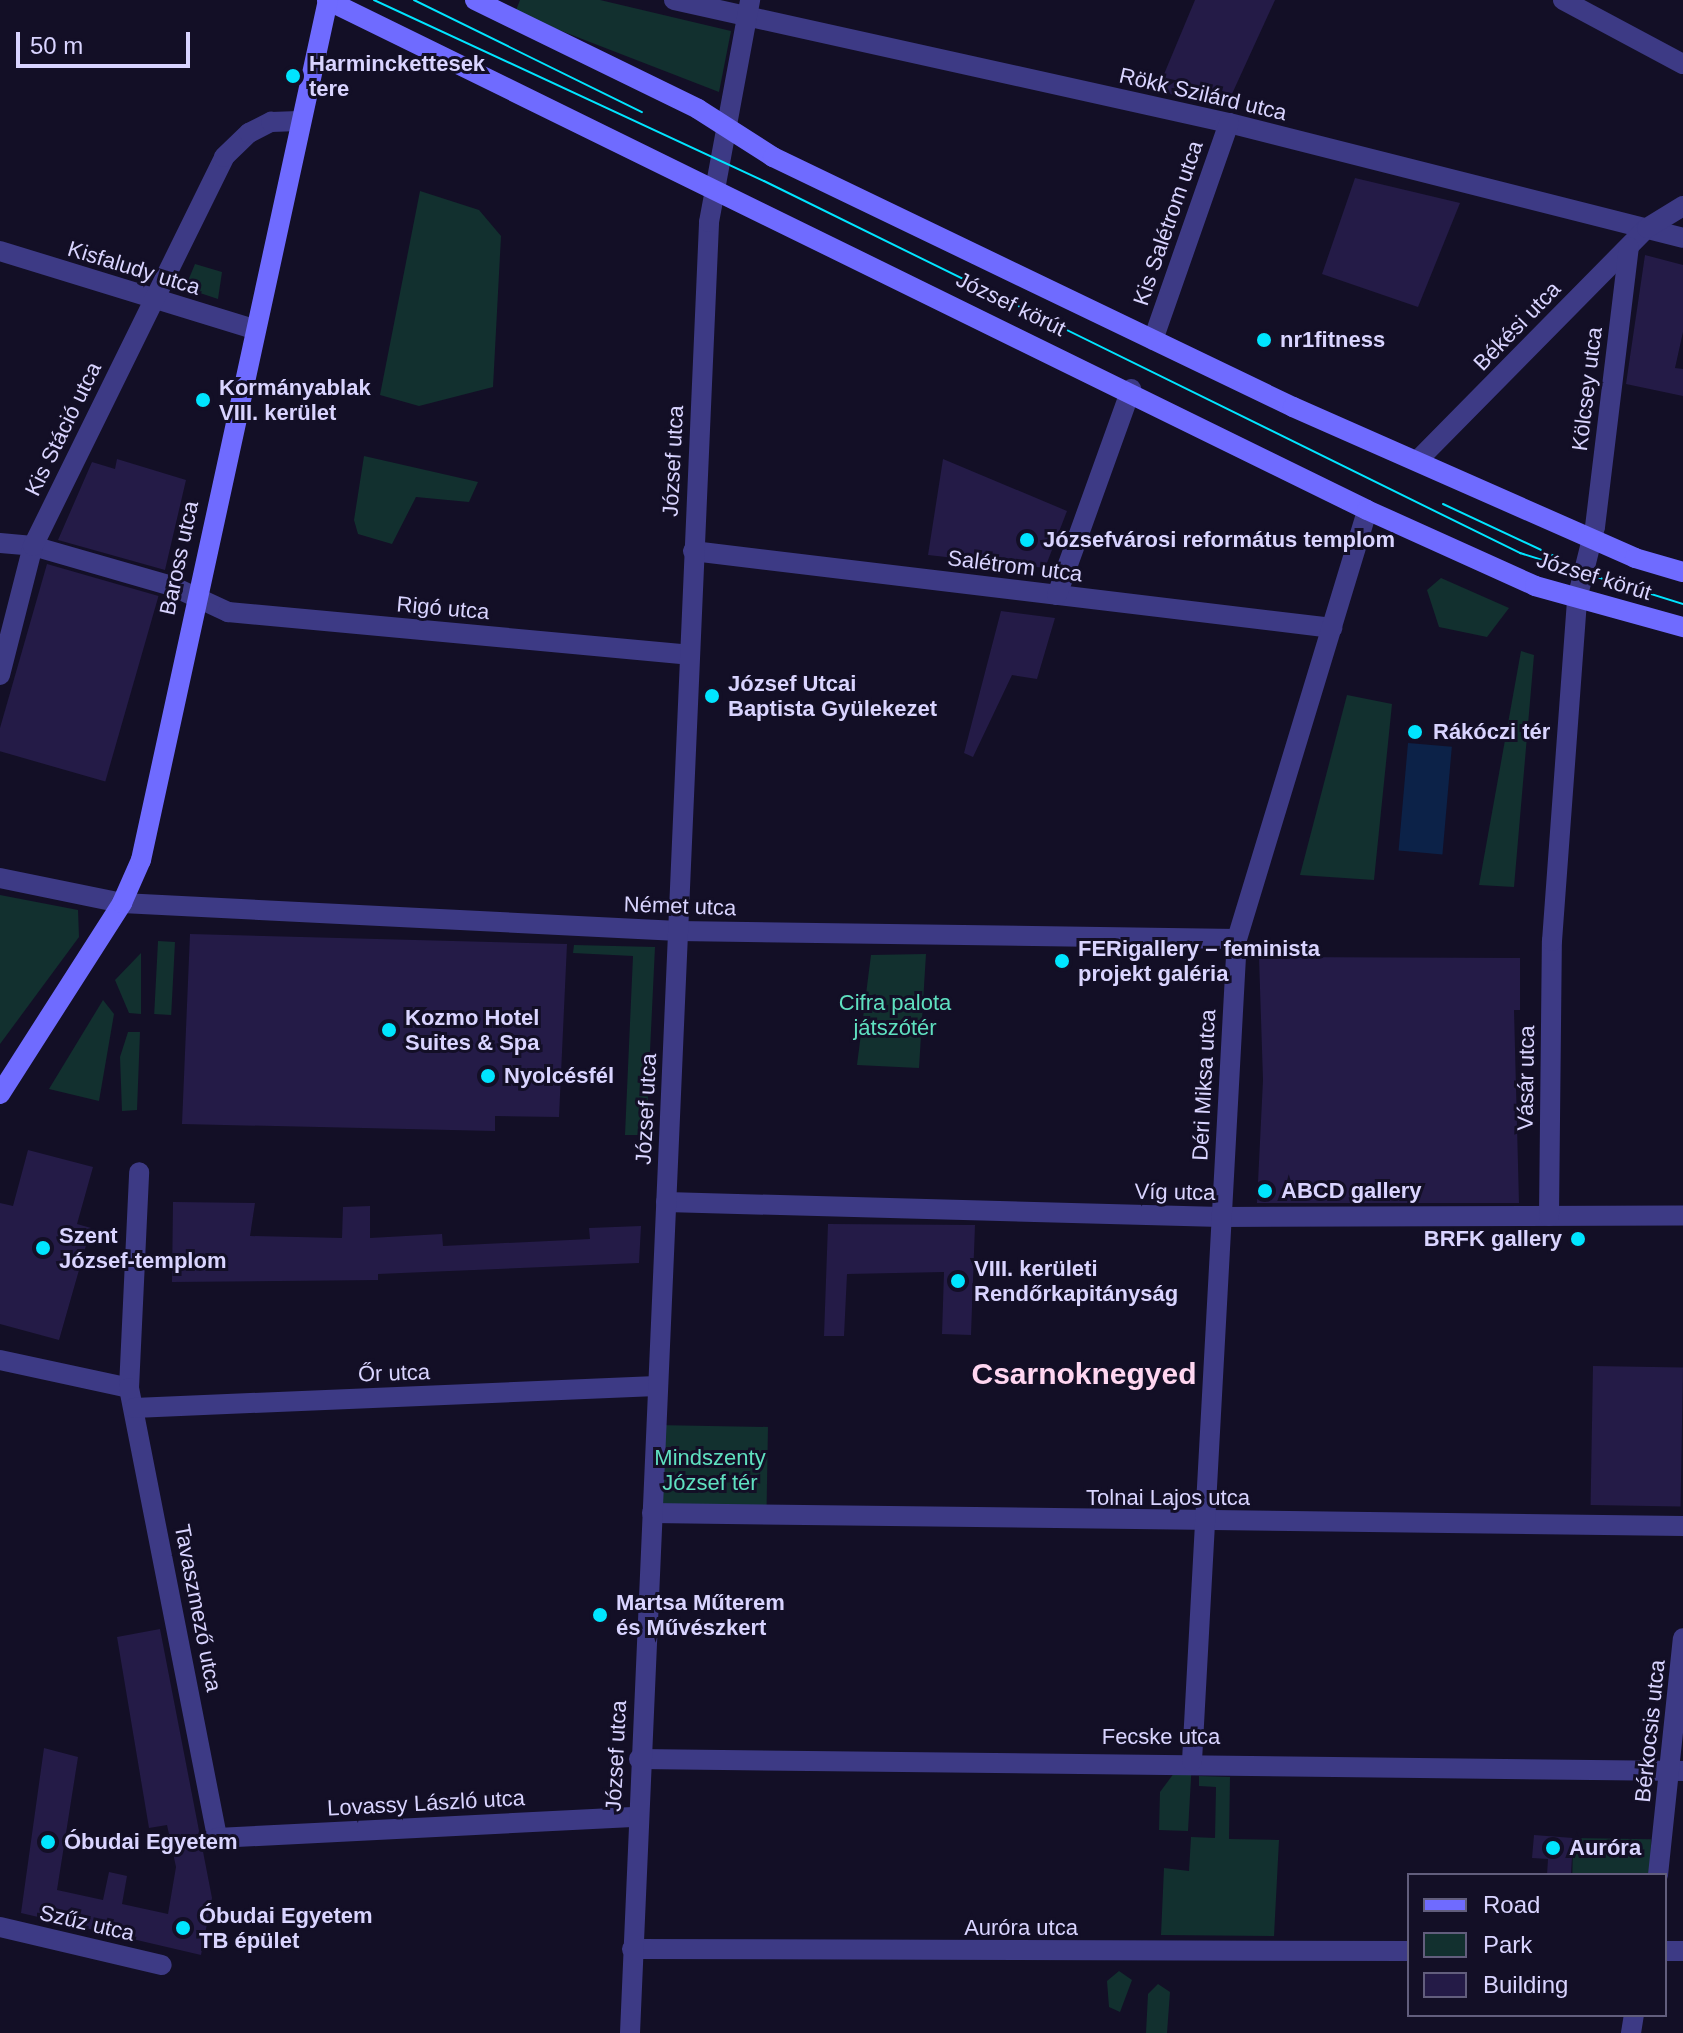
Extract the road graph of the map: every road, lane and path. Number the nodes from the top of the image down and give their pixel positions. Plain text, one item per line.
1 (328, 0) edge
2 (475, 0) edge
3 (674, 0) edge
4 (1563, 0) edge
5 (510, 6) edge
6 (748, 8) edge
7 (1683, 64) edge
8 (299, 121) junction
9 (1229, 123) junction
10 (725, 128) junction
11 (713, 187) junction
12 (1683, 206) edge
13 (1647, 228) junction
14 (1683, 238) edge
15 (1629, 247) junction
16 (0, 251) edge
17 (153, 300) junction
18 (253, 329) junction
19 (1153, 340) junction
20 (1131, 389) junction
21 (1420, 458) junction
22 (1367, 510) junction
23 (1593, 538) junction
24 (0, 543) edge
25 (33, 546) junction
26 (693, 551) junction
27 (1683, 572) edge
28 (1057, 595) junction
29 (195, 597) junction
30 (1577, 599) junction
31 (1683, 627) edge
32 (1332, 628) junction
33 (689, 655) junction
34 (0, 675) edge
35 (0, 878) edge
36 (122, 903) junction
37 (678, 931) junction
38 (1237, 939) junction
39 (0, 1094) edge
40 (139, 1172) dead end
41 (666, 1202) junction
42 (1683, 1215) edge
43 (1549, 1216) junction
44 (1221, 1217) junction
45 (0, 1360) edge
46 (657, 1386) junction
47 (131, 1398) junction
48 (652, 1513) junction
49 (1203, 1522) junction
50 (1683, 1526) edge
51 (1683, 1638) edge
52 (639, 1759) junction
53 (1192, 1761) junction
54 (1677, 1771) edge
55 (637, 1817) junction
56 (217, 1838) joint
57 (1658, 1873) edge
58 (0, 1927) edge
59 (632, 1949) junction
60 (1407, 1951) edge
61 (162, 1965) dead end
62 (630, 2033) edge

1 - 8 main road, Baross utca
1 - 11 main road, József körút
2 - 5 main road, József körút
3 - 6 street
4 - 7 street
5 - 10 main road, József körút
6 - 9 street, Rökk Szilárd utca
6 - 10 street, József utca
8 - 17 street
8 - 18 main road, Baross utca
9 - 13 street, Rökk Szilárd utca
9 - 19 street, Kis Salétrom utca
10 - 11 street, József utca
10 - 19 main road, József körút
11 - 20 main road, József körút
11 - 26 street, József utca
12 - 13 street, Békési utca
13 - 14 street, Rökk Szilárd utca
13 - 15 street, Békési utca
15 - 21 street, Békési utca
15 - 23 street, Kölcsey utca
16 - 17 street, Kisfaludy utca
17 - 18 street, Kisfaludy utca
17 - 25 street, Kis Stáció utca
18 - 29 main road, Baross utca
19 - 21 main road, József körút
20 - 22 main road, József körút
20 - 28 street
21 - 23 main road, József körút
22 - 30 main road, József körút
22 - 32 street
23 - 27 main road, József körút
23 - 30 street, Kölcsey utca
24 - 25 street, Rigó utca
25 - 29 street, Rigó utca
25 - 34 street, Kis Stáció utca
26 - 28 street, Salétrom utca
26 - 33 street, József utca
28 - 32 street, Salétrom utca
29 - 33 street, Rigó utca
29 - 36 main road, Baross utca
30 - 31 main road, József körút
30 - 43 street, Vásár utca
32 - 38 street
33 - 37 street, József utca
35 - 36 street, Német utca
36 - 37 street, Német utca
36 - 39 main road, Baross utca
37 - 38 street, Német utca
37 - 41 street, József utca
38 - 44 street, Déri Miksa utca
40 - 47 street, Tavaszmező utca
41 - 44 street, Víg utca
41 - 46 street, József utca
42 - 43 street, Víg utca
43 - 44 street, Víg utca
44 - 49 street, Déri Miksa utca
45 - 47 street, Őr utca
46 - 47 street, Őr utca
46 - 48 street, József utca
47 - 56 street, Tavaszmező utca
48 - 49 street, Tolnai Lajos utca
48 - 52 street, József utca
49 - 50 street, Tolnai Lajos utca
49 - 53 street, Déri Miksa utca
51 - 54 street, Bérkocsis utca
52 - 53 street, Fecske utca
52 - 55 street, József utca
53 - 54 street, Fecske utca
54 - 57 street, Bérkocsis utca
55 - 56 street, Lovassy László utca
55 - 59 street, József utca
58 - 61 street, Szűz utca
59 - 60 street, Auróra utca
59 - 62 street, József utca

